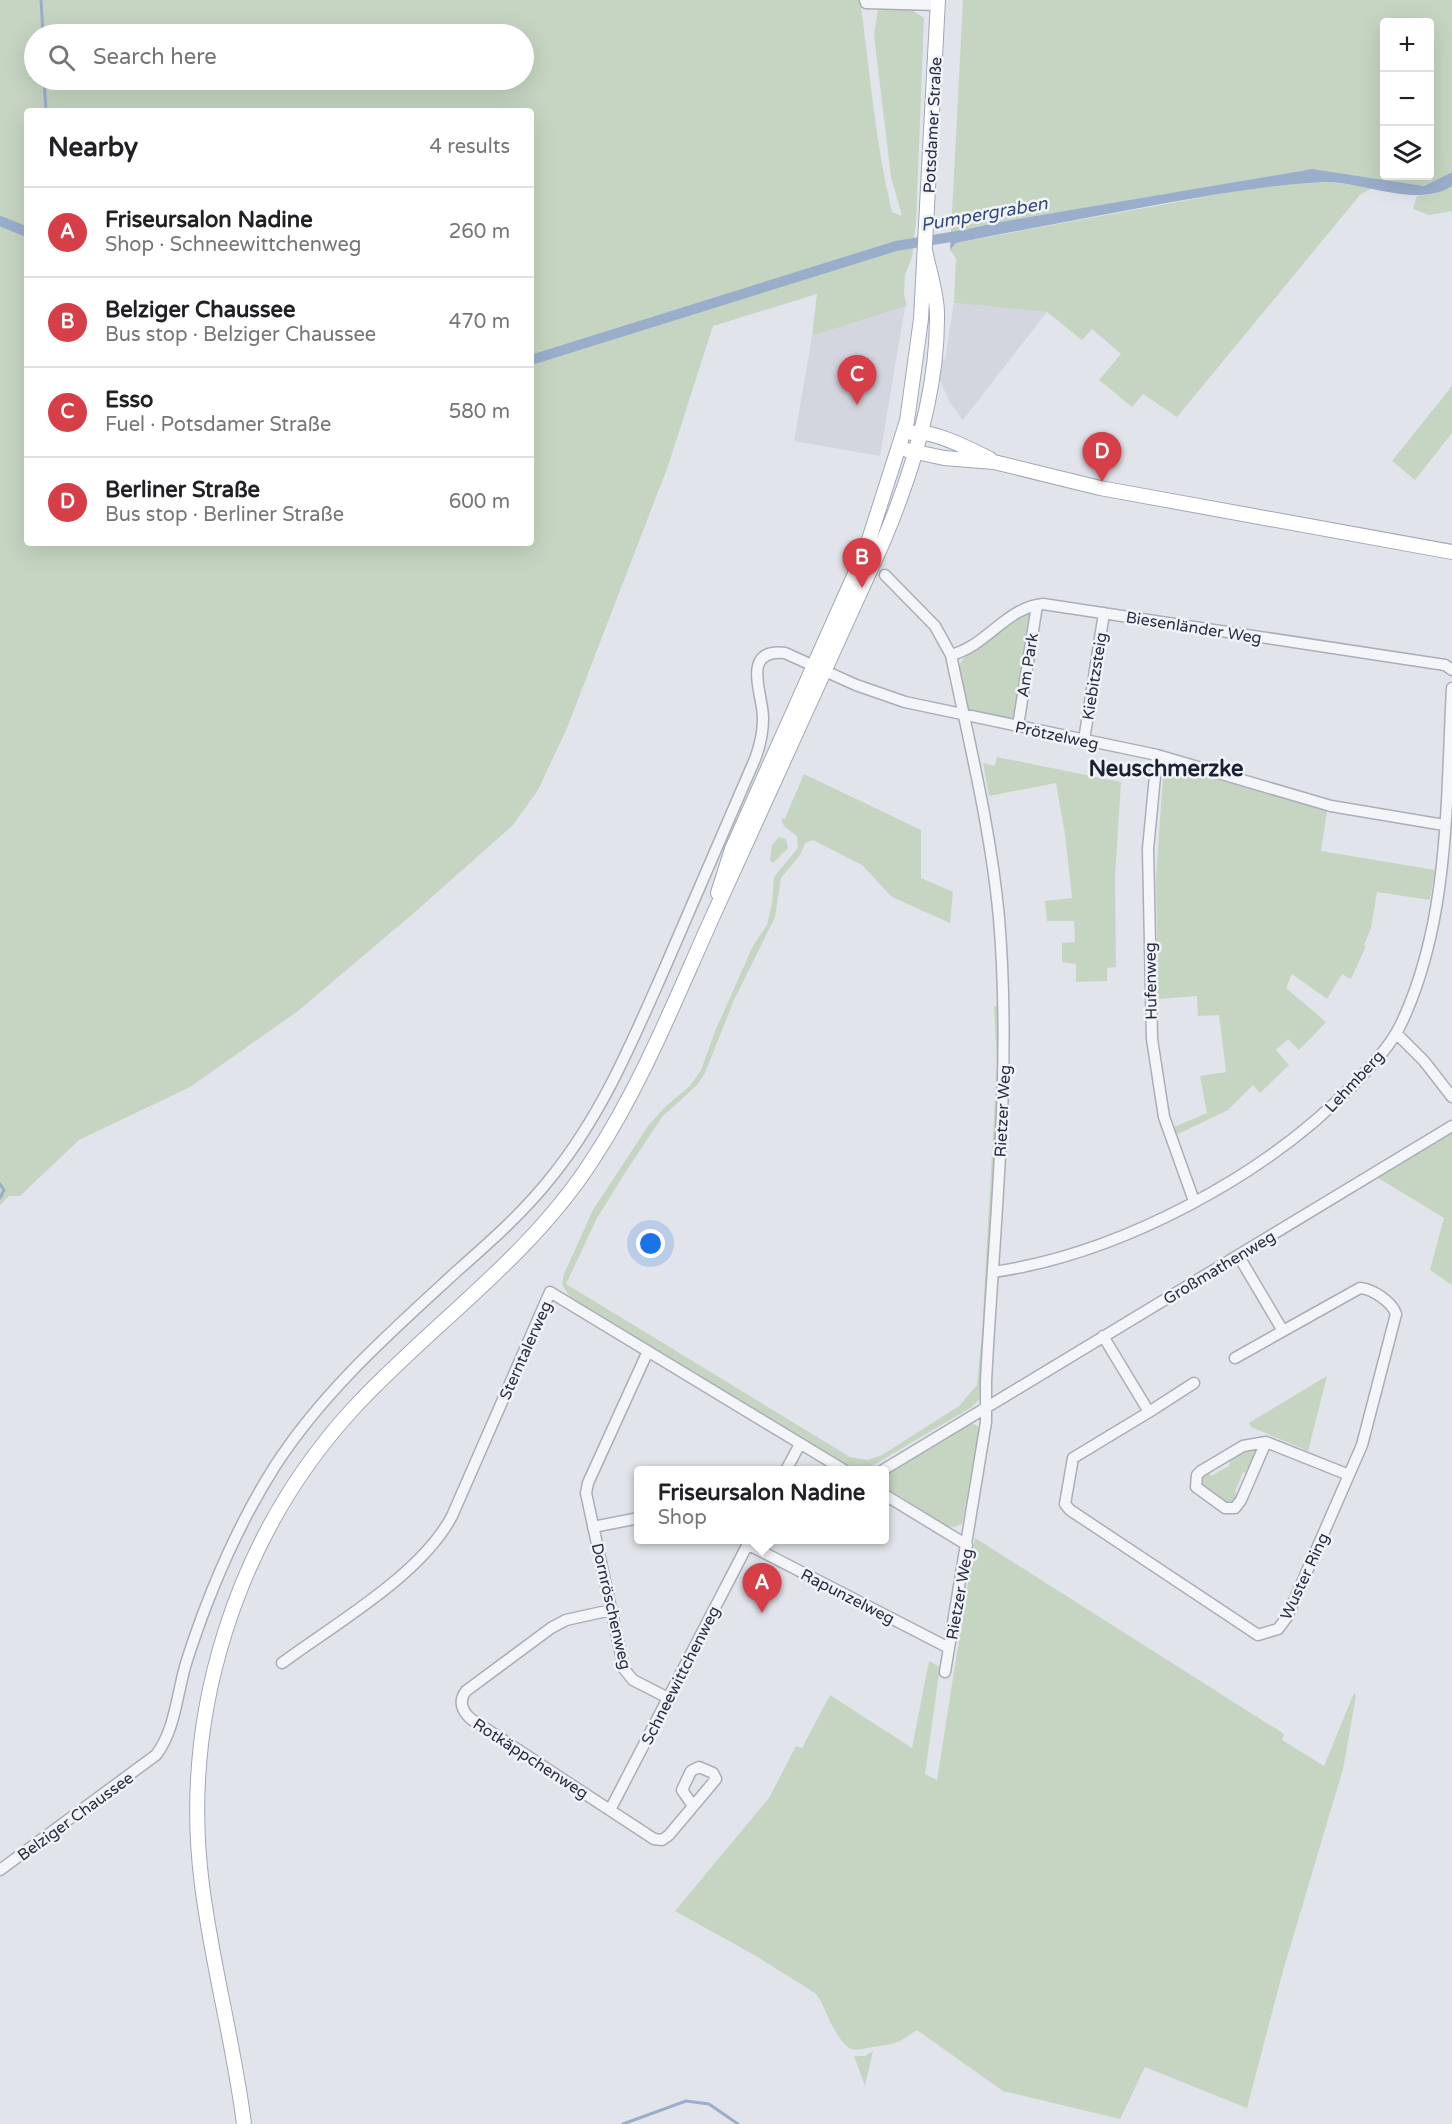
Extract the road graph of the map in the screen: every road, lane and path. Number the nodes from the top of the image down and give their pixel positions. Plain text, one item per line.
1 (865, 0) edge
2 (938, 2) edge
3 (925, 250) junction
4 (920, 432) junction
5 (901, 442) junction
6 (915, 453) junction
7 (994, 462) junction
8 (1452, 552) edge
9 (885, 575) dead end
10 (1037, 605) junction
11 (1104, 613) junction
12 (951, 655) junction
13 (819, 668) junction
14 (1452, 670) edge
15 (1452, 688) edge
16 (963, 714) junction
17 (1018, 726) junction
18 (1084, 740) junction
19 (1157, 755) junction
20 (1444, 825) junction
21 (1396, 1033) junction
22 (1452, 1097) edge
23 (1452, 1125) edge
24 (1194, 1201) junction
25 (1238, 1255) junction
26 (993, 1272) junction
27 (1283, 1331) junction
28 (1103, 1336) junction
29 (648, 1351) junction
30 (1235, 1358) dead end
31 (1194, 1383) dead end
32 (986, 1407) junction
33 (1149, 1412) junction
34 (1266, 1442) junction
35 (800, 1444) junction
36 (788, 1466) edge
37 (837, 1466) edge
38 (889, 1467) edge
39 (1349, 1475) junction
40 (889, 1497) edge
41 (634, 1519) edge
42 (593, 1527) junction
43 (748, 1544) edge
44 (753, 1544) edge
45 (967, 1545) junction
46 (611, 1610) junction
47 (949, 1648) junction
48 (282, 1663) dead end
49 (945, 1672) dead end
50 (668, 1698) junction
51 (693, 1806) dead end
52 (610, 1810) junction
53 (0, 1870) edge
54 (244, 2124) edge

1 - 2 street
2 - 3 main road, Potsdamer Straße
3 - 4 main road, Potsdamer Straße
3 - 5 main road, Potsdamer Straße
4 - 5 main road
4 - 6 main road
4 - 7 main road
5 - 6 main road
5 - 13 main road
6 - 7 main road
6 - 13 main road
7 - 8 main road
9 - 12 street, Rietzer Weg
10 - 11 street, Biesenländer Weg
10 - 12 street, Biesenländer Weg
10 - 17 street, Am Park
11 - 14 street, Biesenländer Weg
11 - 18 street, Kiebitzsteig
12 - 16 street, Rietzer Weg
13 - 16 street, Prötzelweg
13 - 53 street, Belziger Chaussee
13 - 54 main road
15 - 20 street, Lehmberg
16 - 17 street, Prötzelweg
16 - 26 street, Rietzer Weg
17 - 18 street, Prötzelweg
18 - 19 street, Prötzelweg
19 - 20 street, Prötzelweg
19 - 24 street, Hufenweg
20 - 21 street, Lehmberg
21 - 22 street
21 - 24 street, Lehmberg
23 - 25 street, Großmathenweg
24 - 26 street, Lehmberg
25 - 27 street
25 - 28 street, Großmathenweg
26 - 32 street, Rietzer Weg
27 - 30 street, Wuster Ring
27 - 39 street, Wuster Ring
28 - 32 street, Großmathenweg
28 - 33 street
29 - 35 street, Sterntalerweg
29 - 42 street, Dornröschenweg
29 - 48 street, Sterntalerweg
31 - 33 street, Wuster Ring
32 - 38 street
32 - 45 street, Rietzer Weg
33 - 39 street, Wuster Ring
34 - 34 street
34 - 39 street
35 - 36 street
35 - 37 street, Sterntalerweg
40 - 45 street
41 - 42 street, Dornröschenweg
42 - 46 street, Dornröschenweg
43 - 50 street, Schneewittchenweg
44 - 47 street, Rapunzelweg
45 - 47 street, Rietzer Weg
46 - 50 street, Dornröschenweg
46 - 52 street, Rotkäppchenweg
47 - 49 street, Rietzer Weg
50 - 52 street, Schneewittchenweg
51 - 52 street, Rotkäppchenweg

